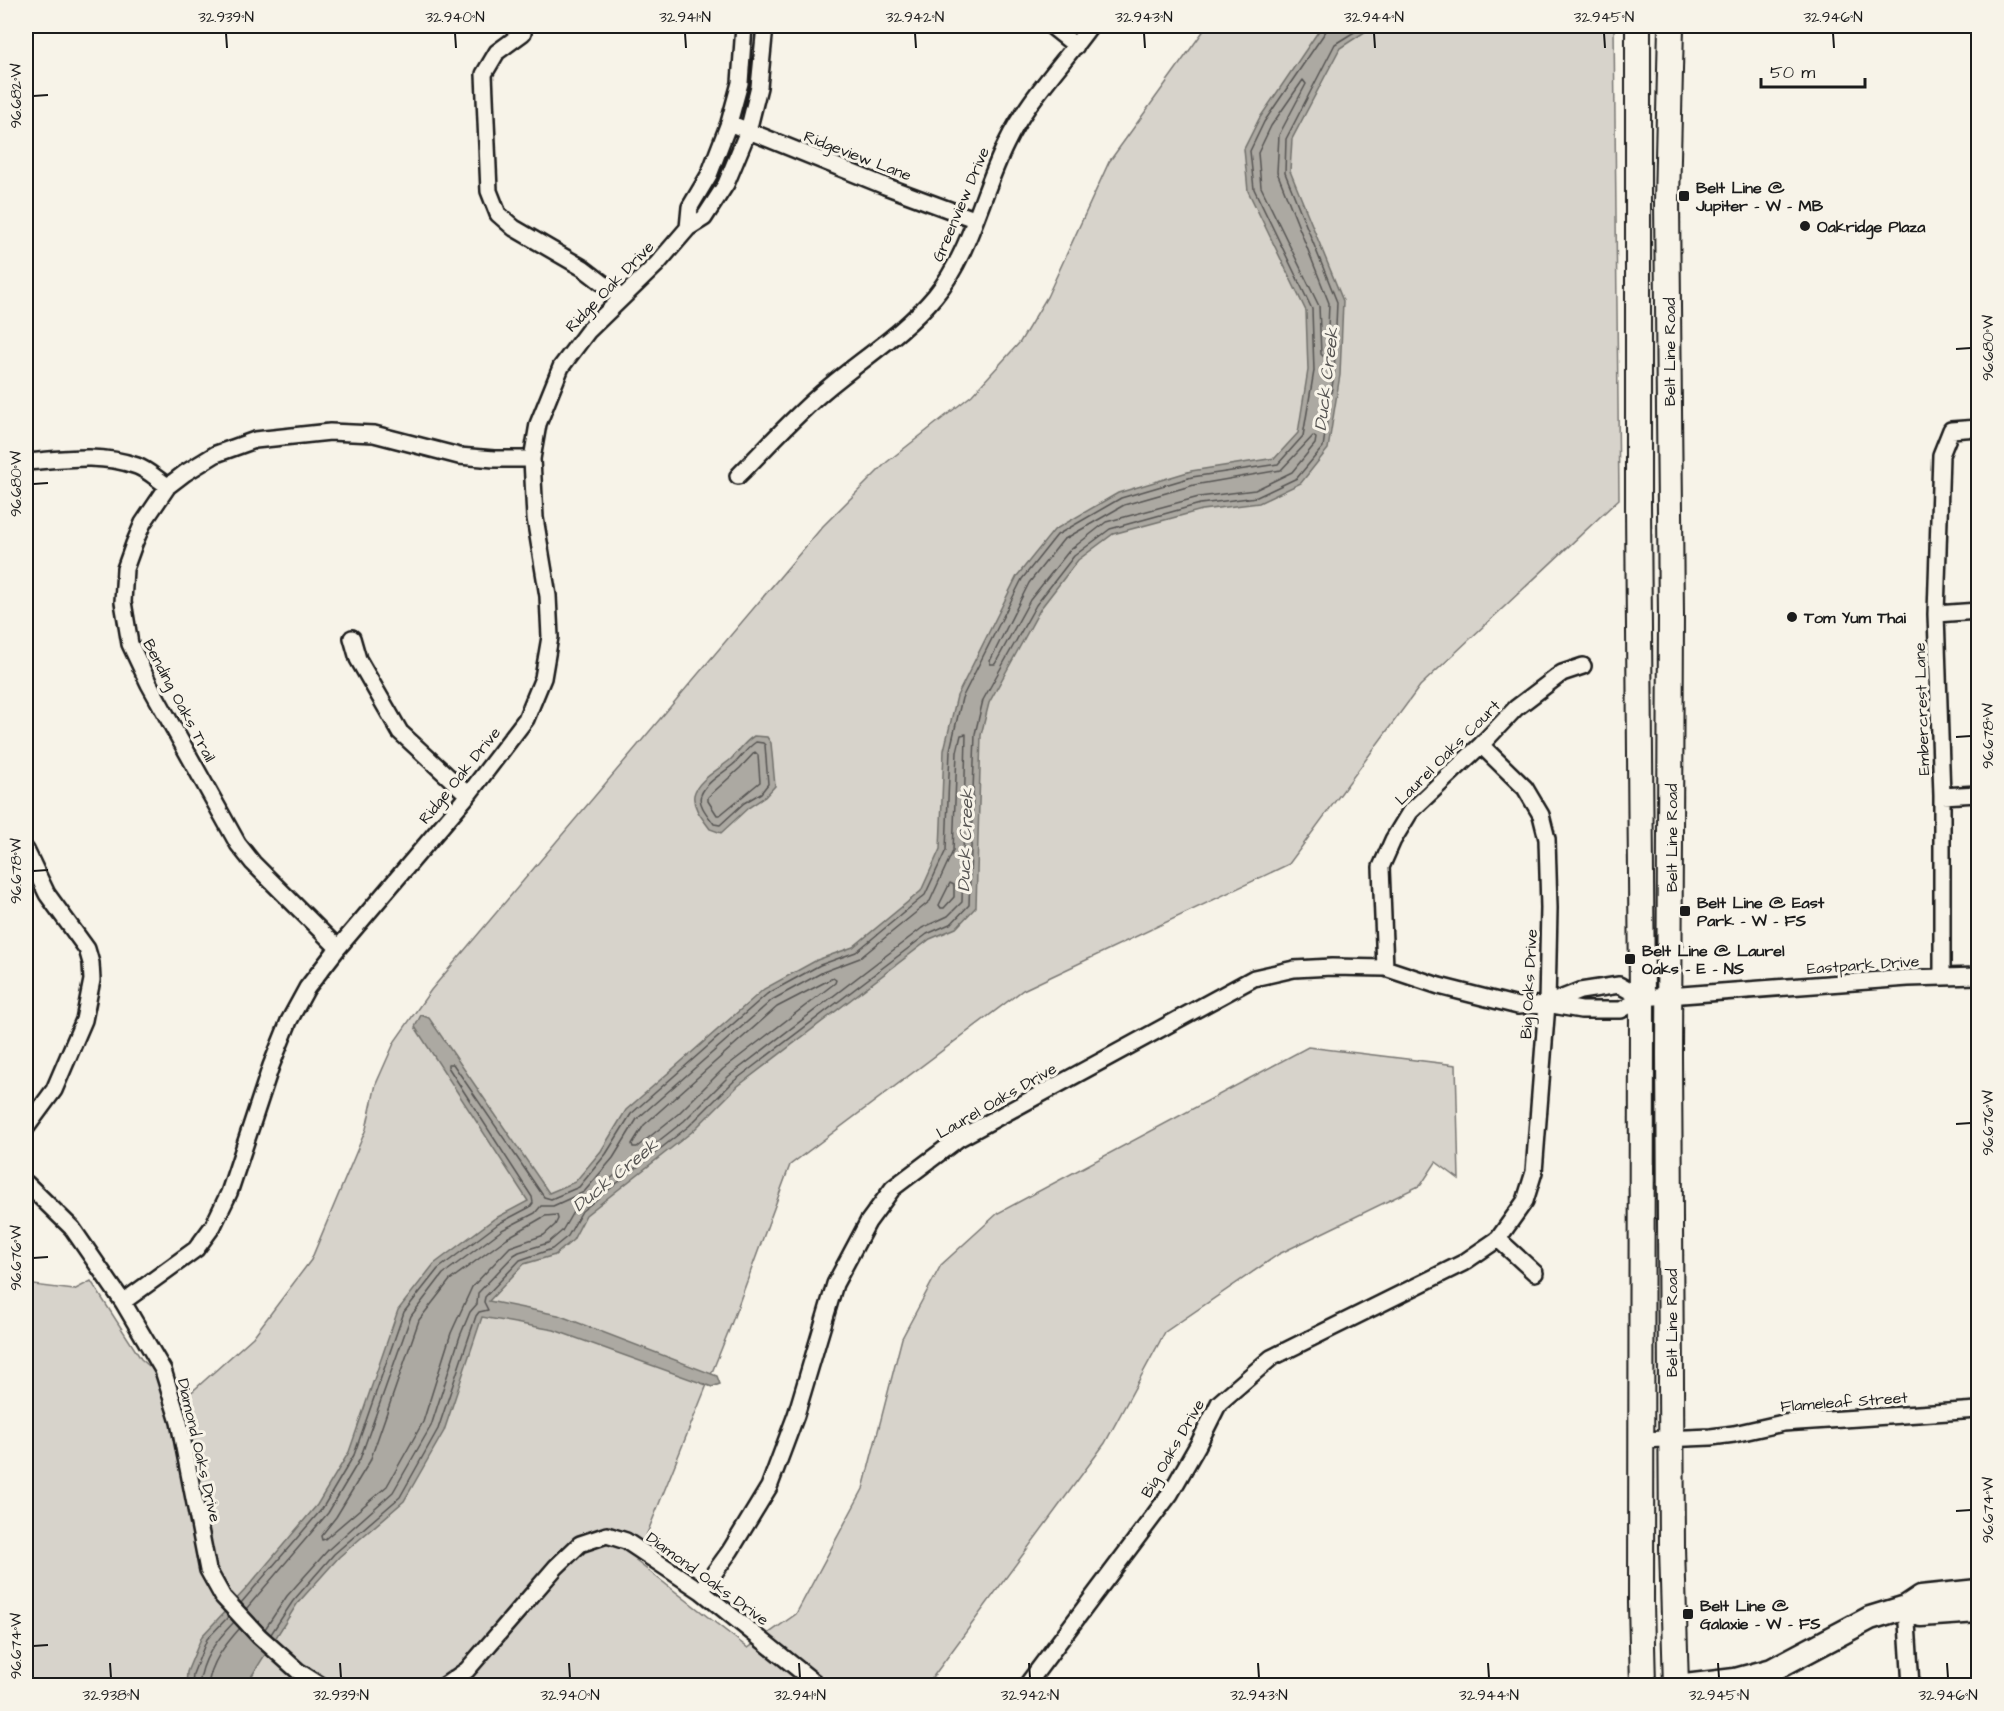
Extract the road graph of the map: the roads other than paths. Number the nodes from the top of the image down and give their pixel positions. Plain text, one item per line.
1 (744, 26) edge
2 (765, 26) edge
3 (1051, 26) edge
4 (1090, 26) edge
5 (1638, 26) edge
6 (1671, 26) edge
7 (523, 33) dead end
8 (1076, 46) junction
9 (729, 123) junction
10 (748, 131) junction
11 (974, 219) junction
12 (688, 228) junction
13 (622, 298) junction
14 (1978, 428) edge
15 (532, 459) junction
16 (26, 462) edge
17 (738, 476) dead end
18 (168, 486) junction
19 (1638, 506) junction
20 (1670, 506) junction
21 (1978, 611) edge
22 (1936, 614) junction
23 (352, 638) dead end
24 (1583, 666) dead end
25 (1481, 746) junction
26 (1978, 794) edge
27 (468, 795) junction
28 (1942, 796) junction
29 (1641, 823) junction
30 (1671, 823) junction
31 (26, 850) edge
32 (338, 948) junction
33 (1385, 968) junction
34 (1978, 976) edge
35 (1942, 977) junction
36 (1670, 996) junction
37 (1642, 998) junction
38 (1547, 1004) junction
39 (26, 1128) edge
40 (26, 1183) edge
41 (1498, 1239) junction
42 (1535, 1273) dead end
43 (123, 1302) junction
44 (1978, 1410) edge
45 (1673, 1439) junction
46 (1641, 1440) junction
47 (701, 1591) junction
48 (1978, 1591) edge
49 (1906, 1607) junction
50 (1978, 1611) edge
51 (319, 1684) edge
52 (444, 1686) edge
53 (819, 1686) edge
54 (1026, 1686) edge
55 (1643, 1686) edge
56 (1676, 1686) edge
57 (1685, 1686) edge
58 (1911, 1686) edge

1 - 9 street, Ridge Oak Drive
2 - 10 street, Ridge Oak Drive
3 - 8 street
4 - 8 street, Greenview Drive
5 - 19 main road, Belt Line Road
6 - 20 main road, Belt Line Road
7 - 13 street
8 - 11 street, Greenview Drive
9 - 10 street, Ridgeview Lane
9 - 12 street, Ridge Oak Drive
10 - 11 street, Ridgeview Lane
10 - 12 street, Ridge Oak Drive
11 - 17 street, Greenview Drive
12 - 13 street, Ridge Oak Drive
13 - 15 street, Ridge Oak Drive
14 - 22 street, Embercrest Lane
15 - 18 street, Bending Oaks Trail
15 - 27 street, Ridge Oak Drive
16 - 18 street
18 - 32 street, Bending Oaks Trail
19 - 20 main road
19 - 29 main road, Belt Line Road
20 - 30 main road, Belt Line Road
21 - 22 street
22 - 28 street, Embercrest Lane
23 - 27 street
24 - 25 street, Laurel Oaks Court
25 - 33 street, Laurel Oaks Court
25 - 38 street, Big Oaks Drive
26 - 28 street
27 - 32 street, Ridge Oak Drive
28 - 35 street, Embercrest Lane
29 - 30 main road
29 - 37 main road, Belt Line Road
30 - 36 main road, Belt Line Road
31 - 39 street
32 - 43 street, Ridge Oak Drive
33 - 38 street, Laurel Oaks Drive
33 - 47 street, Laurel Oaks Drive
34 - 35 street, Eastpark Drive
35 - 36 street, Eastpark Drive
36 - 37 street, Eastpark Drive
36 - 45 main road, Belt Line Road
37 - 38 street, Laurel Oaks Drive
37 - 38 street, Laurel Oaks Drive
37 - 46 main road, Belt Line Road
38 - 41 street, Big Oaks Drive
40 - 43 street, Diamond Oaks Drive
41 - 42 street
41 - 54 street, Big Oaks Drive
43 - 51 street, Diamond Oaks Drive
44 - 45 street, Flameleaf Street
45 - 46 street, Flameleaf Street
45 - 56 main road, Belt Line Road
46 - 55 main road, Belt Line Road
47 - 52 street, Diamond Oaks Drive
47 - 53 street, Diamond Oaks Drive
48 - 49 street
49 - 50 street
49 - 57 street
49 - 58 street

